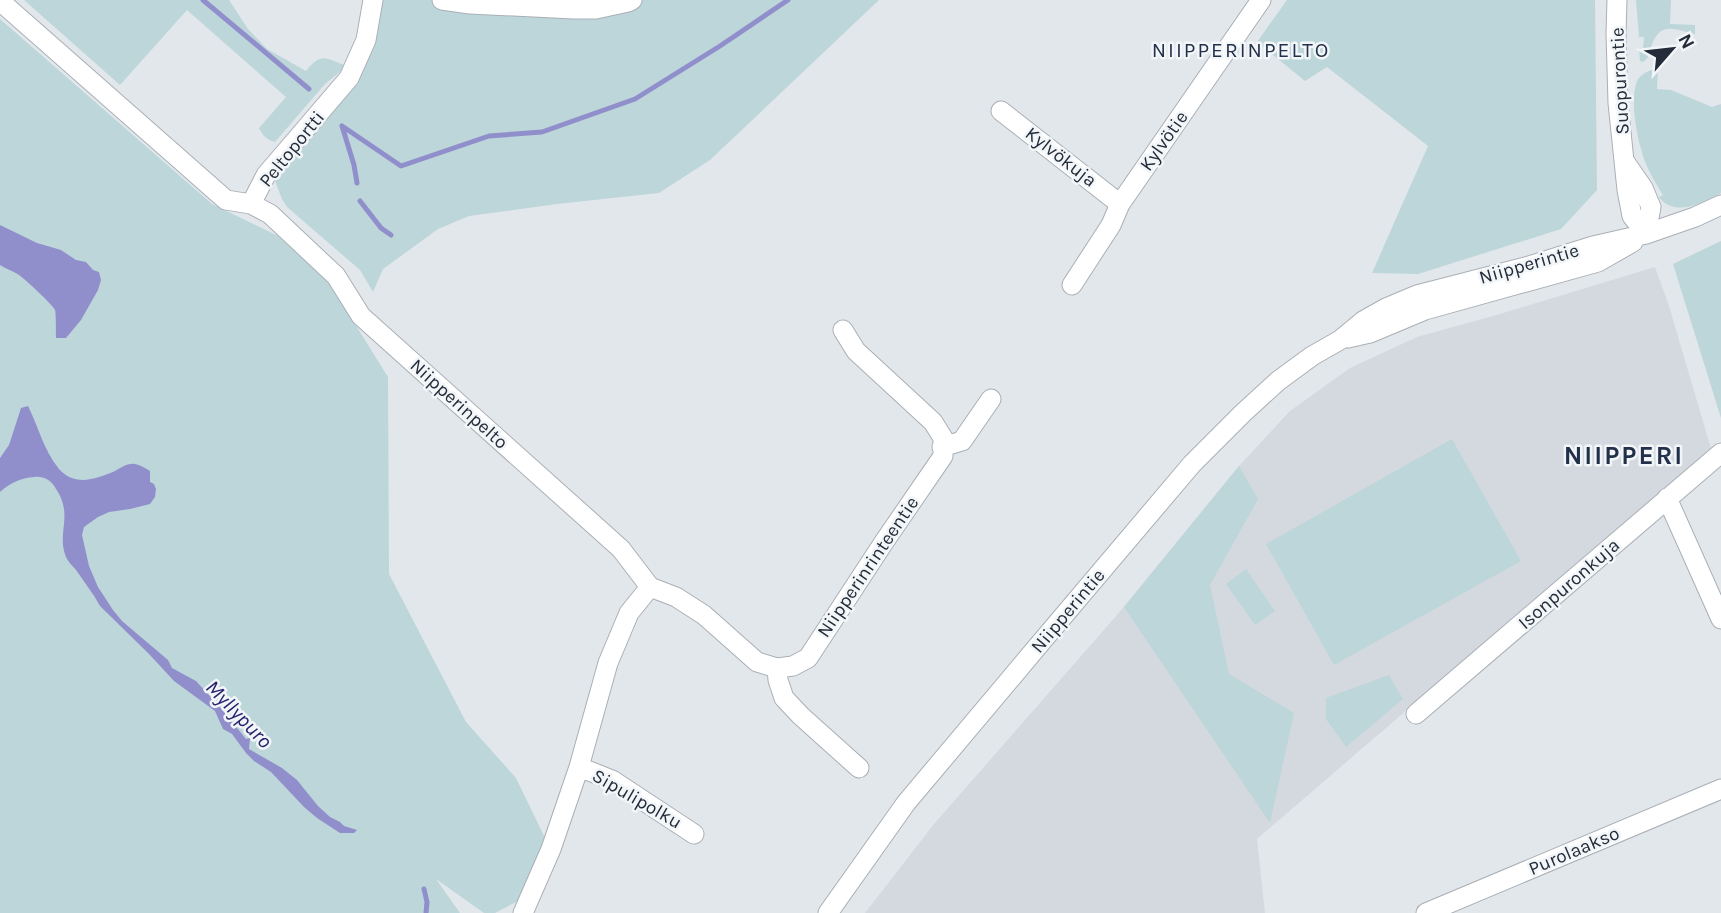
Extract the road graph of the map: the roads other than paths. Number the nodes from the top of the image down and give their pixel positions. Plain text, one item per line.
1 (373, 0) edge
2 (442, 0) edge
3 (632, 0) edge
4 (1261, 0) edge
5 (1617, 0) edge
6 (0, 1) edge
7 (1001, 111) dead end
8 (251, 204) junction
9 (1121, 204) junction
10 (1721, 205) edge
11 (1646, 234) junction
12 (1072, 285) dead end
13 (843, 330) dead end
14 (991, 399) dead end
15 (943, 447) junction
16 (1721, 453) edge
17 (1667, 498) junction
18 (650, 587) junction
19 (1721, 619) edge
20 (777, 668) junction
21 (1416, 714) dead end
22 (579, 767) junction
23 (859, 768) dead end
24 (1721, 789) edge
25 (694, 834) dead end
26 (528, 911) edge
27 (828, 913) edge
28 (1426, 913) edge

1 - 8 street, Peltoportti
2 - 3 street
4 - 9 street, Kylvötie
5 - 11 street, Suopurontie
6 - 8 street, Niipperinpelto
7 - 9 street, Kylvökuja
8 - 18 street, Niipperinpelto
9 - 12 street, Kylvötie
10 - 11 street, Niipperintie
11 - 27 street, Niipperintie
13 - 15 street
14 - 15 street
15 - 20 street, Niipperinrinteentie
16 - 17 street, Isonpuronkuja
17 - 19 street
17 - 21 street, Isonpuronkuja
18 - 20 street
18 - 22 street
20 - 23 street
22 - 25 street, Sipulipolku
22 - 26 street
24 - 28 street, Purolaakso

